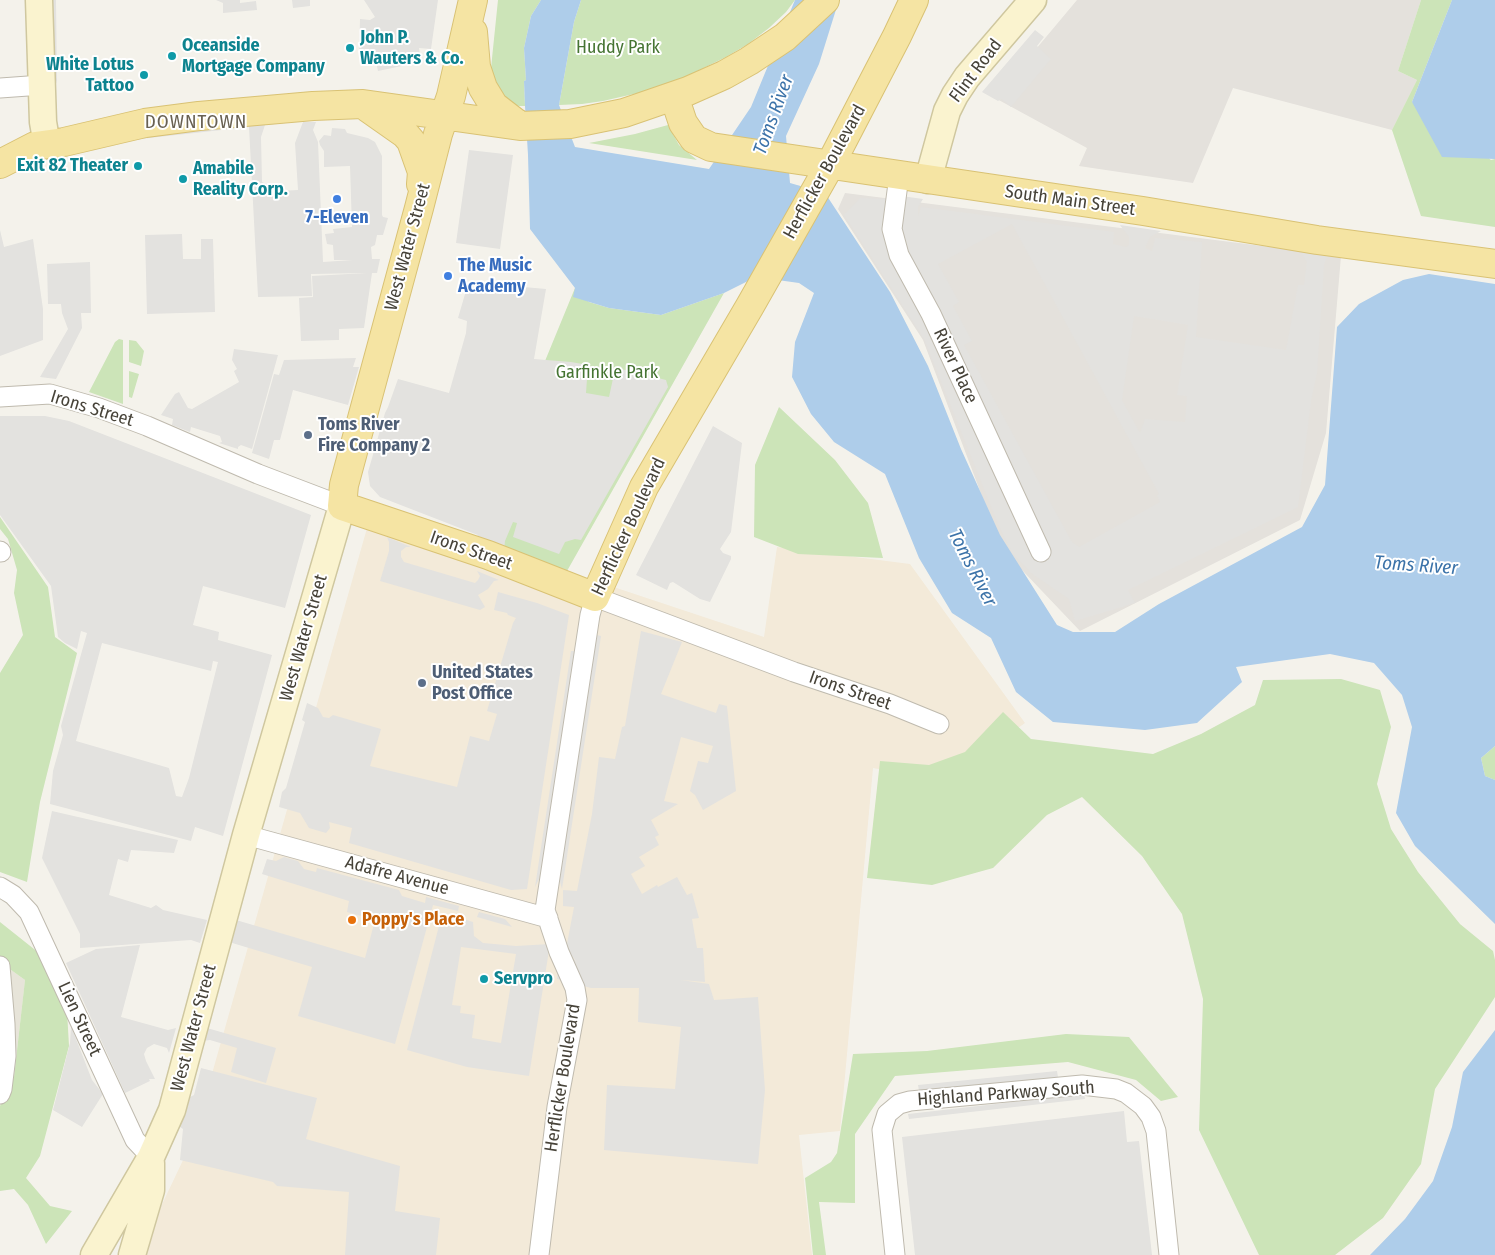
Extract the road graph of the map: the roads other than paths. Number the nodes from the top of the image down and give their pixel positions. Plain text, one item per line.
1 (39, 0) edge
2 (473, 0) edge
3 (825, 0) edge
4 (914, 0) edge
5 (1033, 0) edge
6 (42, 85) junction
7 (0, 88) edge
8 (674, 96) junction
9 (363, 104) junction
10 (444, 116) junction
11 (520, 126) junction
12 (48, 145) junction
13 (0, 164) edge
14 (824, 175) junction
15 (899, 176) junction
16 (928, 180) junction
17 (419, 208) junction
18 (1495, 264) edge
19 (0, 397) edge
20 (342, 506) junction
21 (1041, 552) dead end
22 (595, 597) junction
23 (939, 724) dead end
24 (246, 835) junction
25 (0, 887) edge
26 (548, 918) junction
27 (0, 966) edge
28 (0, 1094) edge
29 (151, 1157) junction
30 (94, 1255) edge
31 (132, 1255) edge
32 (539, 1255) edge
33 (895, 1255) edge
34 (1169, 1255) edge

1 - 6 main road
2 - 10 main road, West Water Street
2 - 11 main road
3 - 8 main road
4 - 14 main road, Herflicker Boulevard
5 - 16 main road, Flint Road
6 - 7 street
6 - 12 main road
8 - 11 main road
8 - 14 main road, South Main Street
9 - 10 main road
9 - 12 main road
9 - 17 main road
10 - 11 main road
10 - 17 main road, West Water Street
12 - 13 main road
14 - 15 main road, South Main Street
14 - 22 main road, Herflicker Boulevard
15 - 16 main road, South Main Street
15 - 21 street, River Place
16 - 18 main road, South Main Street
17 - 20 main road, West Water Street
19 - 20 street, Irons Street
20 - 22 main road, Irons Street
20 - 24 main road, West Water Street
22 - 23 street, Irons Street
22 - 26 street, Herflicker Boulevard
24 - 26 street, Adafre Avenue
24 - 29 main road, West Water Street
25 - 29 street, Lien Street
26 - 32 street, Herflicker Boulevard
27 - 28 street
29 - 30 main road, West Water Street
29 - 31 main road
33 - 34 street, Highland Parkway South

